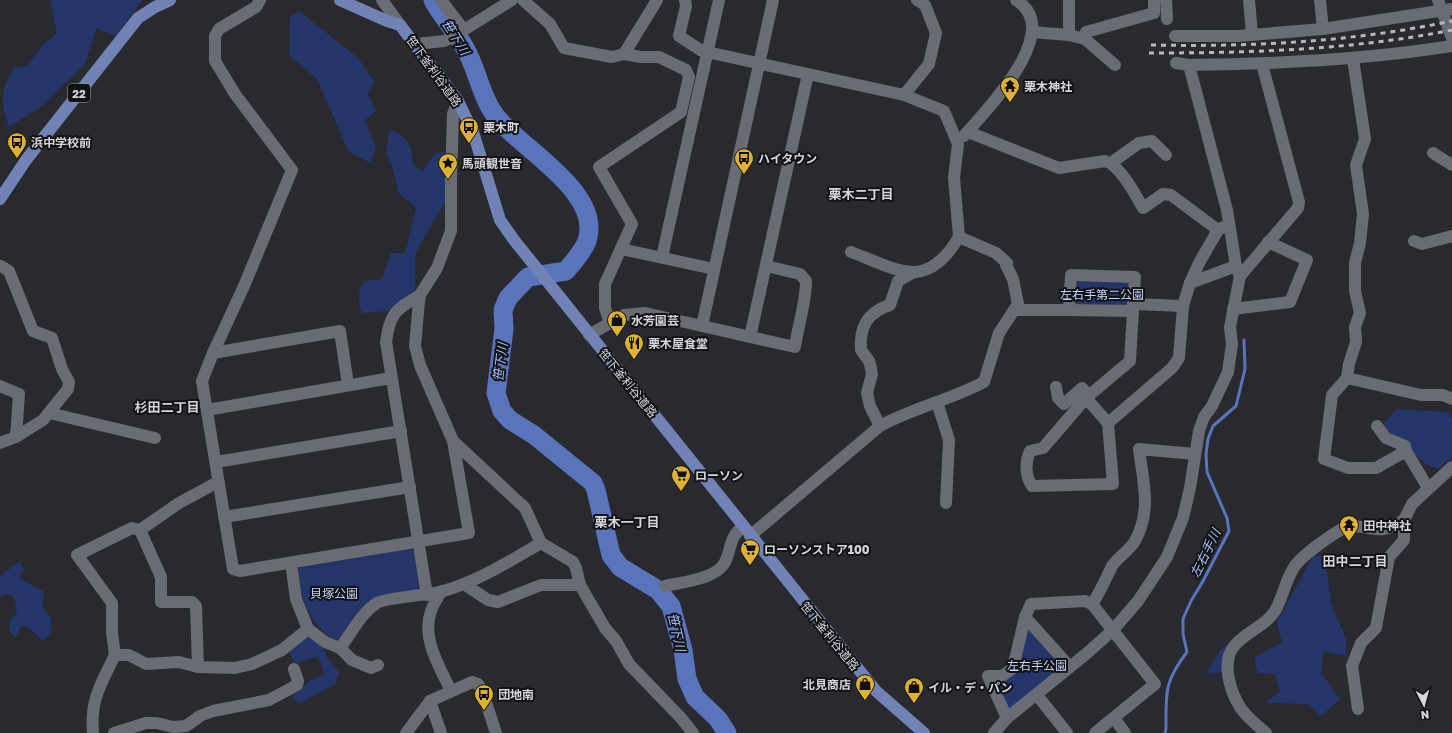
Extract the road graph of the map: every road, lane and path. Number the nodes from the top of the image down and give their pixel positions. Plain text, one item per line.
1 (170, 0) edge
2 (260, 0) edge
3 (340, 0) edge
4 (382, 0) edge
5 (441, 0) edge
6 (512, 0) edge
7 (523, 0) edge
8 (657, 0) edge
9 (685, 0) edge
10 (719, 0) edge
11 (773, 0) edge
12 (917, 0) edge
13 (1016, 0) edge
14 (1069, 0) edge
15 (1154, 0) edge
16 (1166, 0) edge
17 (1249, 0) edge
18 (1320, 0) edge
19 (1444, 9) edge
20 (1167, 19) dead end
21 (400, 25) junction
22 (1110, 27) junction
23 (463, 29) junction
24 (1323, 29) junction
25 (1128, 30) dead end
26 (1032, 32) junction
27 (1252, 34) junction
28 (1069, 35) junction
29 (1175, 36) dead end
30 (1452, 38) edge
31 (1085, 39) junction
32 (416, 44) junction
33 (1452, 46) edge
34 (708, 52) junction
35 (631, 53) junction
36 (1353, 59) junction
37 (759, 63) junction
38 (1176, 63) dead end
39 (1262, 64) junction
40 (1115, 65) dead end
41 (1189, 65) junction
42 (808, 74) junction
43 (904, 95) junction
44 (458, 101) junction
45 (968, 132) junction
46 (958, 144) junction
47 (1433, 153) dead end
48 (1166, 155) dead end
49 (1111, 163) junction
50 (1452, 165) edge
51 (0, 199) edge
52 (1229, 224) junction
53 (1218, 230) junction
54 (1452, 236) edge
55 (959, 237) junction
56 (1414, 241) dead end
57 (1268, 242) junction
58 (621, 248) junction
59 (851, 252) dead end
60 (662, 257) junction
61 (1, 266) dead end
62 (766, 266) junction
63 (714, 269) junction
64 (1238, 271) junction
65 (912, 273) junction
66 (1190, 283) junction
67 (420, 295) junction
68 (1183, 306) junction
69 (1132, 307) junction
70 (1233, 309) junction
71 (1015, 310) junction
72 (1070, 310) junction
73 (610, 323) junction
74 (702, 326) junction
75 (589, 335) junction
76 (750, 337) junction
77 (212, 353) junction
78 (391, 378) junction
79 (1347, 378) junction
80 (348, 385) junction
81 (0, 386) edge
82 (1056, 387) dead end
83 (1087, 397) junction
84 (1452, 399) edge
85 (937, 402) junction
86 (207, 410) junction
87 (49, 413) junction
88 (1108, 423) junction
89 (880, 426) junction
90 (1377, 426) dead end
91 (401, 431) junction
92 (16, 437) junction
93 (155, 438) dead end
94 (453, 442) junction
95 (0, 443) edge
96 (1406, 451) junction
97 (1195, 454) junction
98 (216, 462) junction
99 (1450, 474) edge
100 (218, 482) junction
101 (410, 487) junction
102 (1428, 488) junction
103 (946, 503) dead end
104 (224, 517) junction
105 (1404, 520) junction
106 (140, 530) junction
107 (747, 532) junction
108 (419, 541) junction
109 (541, 543) junction
110 (291, 563) junction
111 (464, 584) junction
112 (580, 586) junction
113 (665, 586) dead end
114 (441, 591) junction
115 (427, 595) junction
116 (1092, 604) junction
117 (1025, 617) junction
118 (308, 629) junction
119 (1113, 630) junction
120 (340, 648) junction
121 (115, 655) junction
122 (378, 665) dead end
123 (198, 667) junction
124 (1070, 667) junction
125 (294, 669) dead end
126 (451, 691) junction
127 (1037, 694) junction
128 (430, 701) junction
129 (1358, 709) dead end
130 (1007, 718) junction
131 (1114, 718) junction
132 (93, 733) edge
133 (114, 733) edge
134 (406, 733) edge
135 (441, 733) edge
136 (496, 733) edge
137 (693, 733) edge
138 (924, 733) edge
139 (994, 733) edge
140 (1067, 733) edge
141 (1095, 733) edge
142 (1125, 733) edge
143 (1266, 733) edge

1 - 51 main road, 22
2 - 77 street
3 - 21 main road
4 - 21 street, 笹下釜利谷道路
5 - 23 street
6 - 23 street
7 - 35 street
8 - 35 street
9 - 34 street
10 - 34 street
11 - 37 street
12 - 43 street
13 - 26 street
14 - 28 street
15 - 22 street
16 - 20 street
17 - 27 street
18 - 24 street
19 - 24 street
19 - 30 street
21 - 32 main road, 笹下釜利谷道路
22 - 25 street
22 - 31 street
23 - 32 street
24 - 27 street
26 - 28 street
26 - 45 street
27 - 29 street
28 - 31 street
31 - 40 street
32 - 44 main road, 笹下釜利谷道路
33 - 36 street
34 - 37 street
34 - 60 street
35 - 58 street
36 - 39 street
36 - 79 street
37 - 42 street
37 - 63 street
38 - 41 street
39 - 41 street
39 - 57 street
41 - 52 street
42 - 43 street
42 - 62 street
43 - 46 street
44 - 67 street
44 - 75 main road, 笹下釜利谷道路
45 - 46 street
45 - 49 street
46 - 55 street
47 - 50 street
48 - 49 street
49 - 53 street
52 - 53 street
52 - 64 street
53 - 66 street
54 - 56 street
55 - 65 street
55 - 71 street
57 - 64 street
57 - 70 street
58 - 60 street
58 - 73 street
59 - 65 street
60 - 63 street
61 - 87 street
62 - 76 street
62 - 76 street
63 - 74 street
64 - 66 street
64 - 70 street
65 - 89 street
66 - 68 street
67 - 78 street
67 - 94 street
68 - 69 street
68 - 88 street
69 - 72 street
69 - 72 street
69 - 83 street
70 - 97 street
71 - 72 street
71 - 85 street
73 - 74 street
73 - 75 street
74 - 76 street
75 - 107 main road, 笹下釜利谷道路
77 - 80 street
77 - 86 street
78 - 80 street
78 - 91 street
79 - 84 street
79 - 96 street
80 - 86 street
81 - 92 street
82 - 83 street
83 - 88 street
83 - 88 street
85 - 89 street
85 - 103 street
86 - 98 street
87 - 92 street
87 - 93 street
89 - 107 street
90 - 96 street
91 - 98 street
91 - 101 street
92 - 95 street
94 - 108 street
94 - 109 street
96 - 102 street
97 - 116 street
97 - 119 street
98 - 100 street
99 - 102 street
100 - 104 street
100 - 106 street
101 - 104 street
101 - 108 street
102 - 105 street
104 - 110 street
105 - 129 street
105 - 143 street
106 - 121 street
106 - 123 street
107 - 113 street
107 - 138 main road, 笹下釜利谷道路
108 - 110 street
108 - 115 street
109 - 111 street
109 - 112 street
110 - 118 street
111 - 112 street
111 - 114 street
112 - 137 street
114 - 115 street
114 - 126 street
115 - 120 street
116 - 117 street
116 - 119 street
117 - 124 street
117 - 130 street
118 - 120 street
118 - 123 street
119 - 124 street
119 - 131 street
120 - 122 street
121 - 123 street
121 - 132 street
124 - 127 street
125 - 133 street
126 - 128 street
126 - 136 street
127 - 130 street
127 - 140 street
128 - 134 street
128 - 135 street
130 - 139 street
131 - 141 street
131 - 142 street

